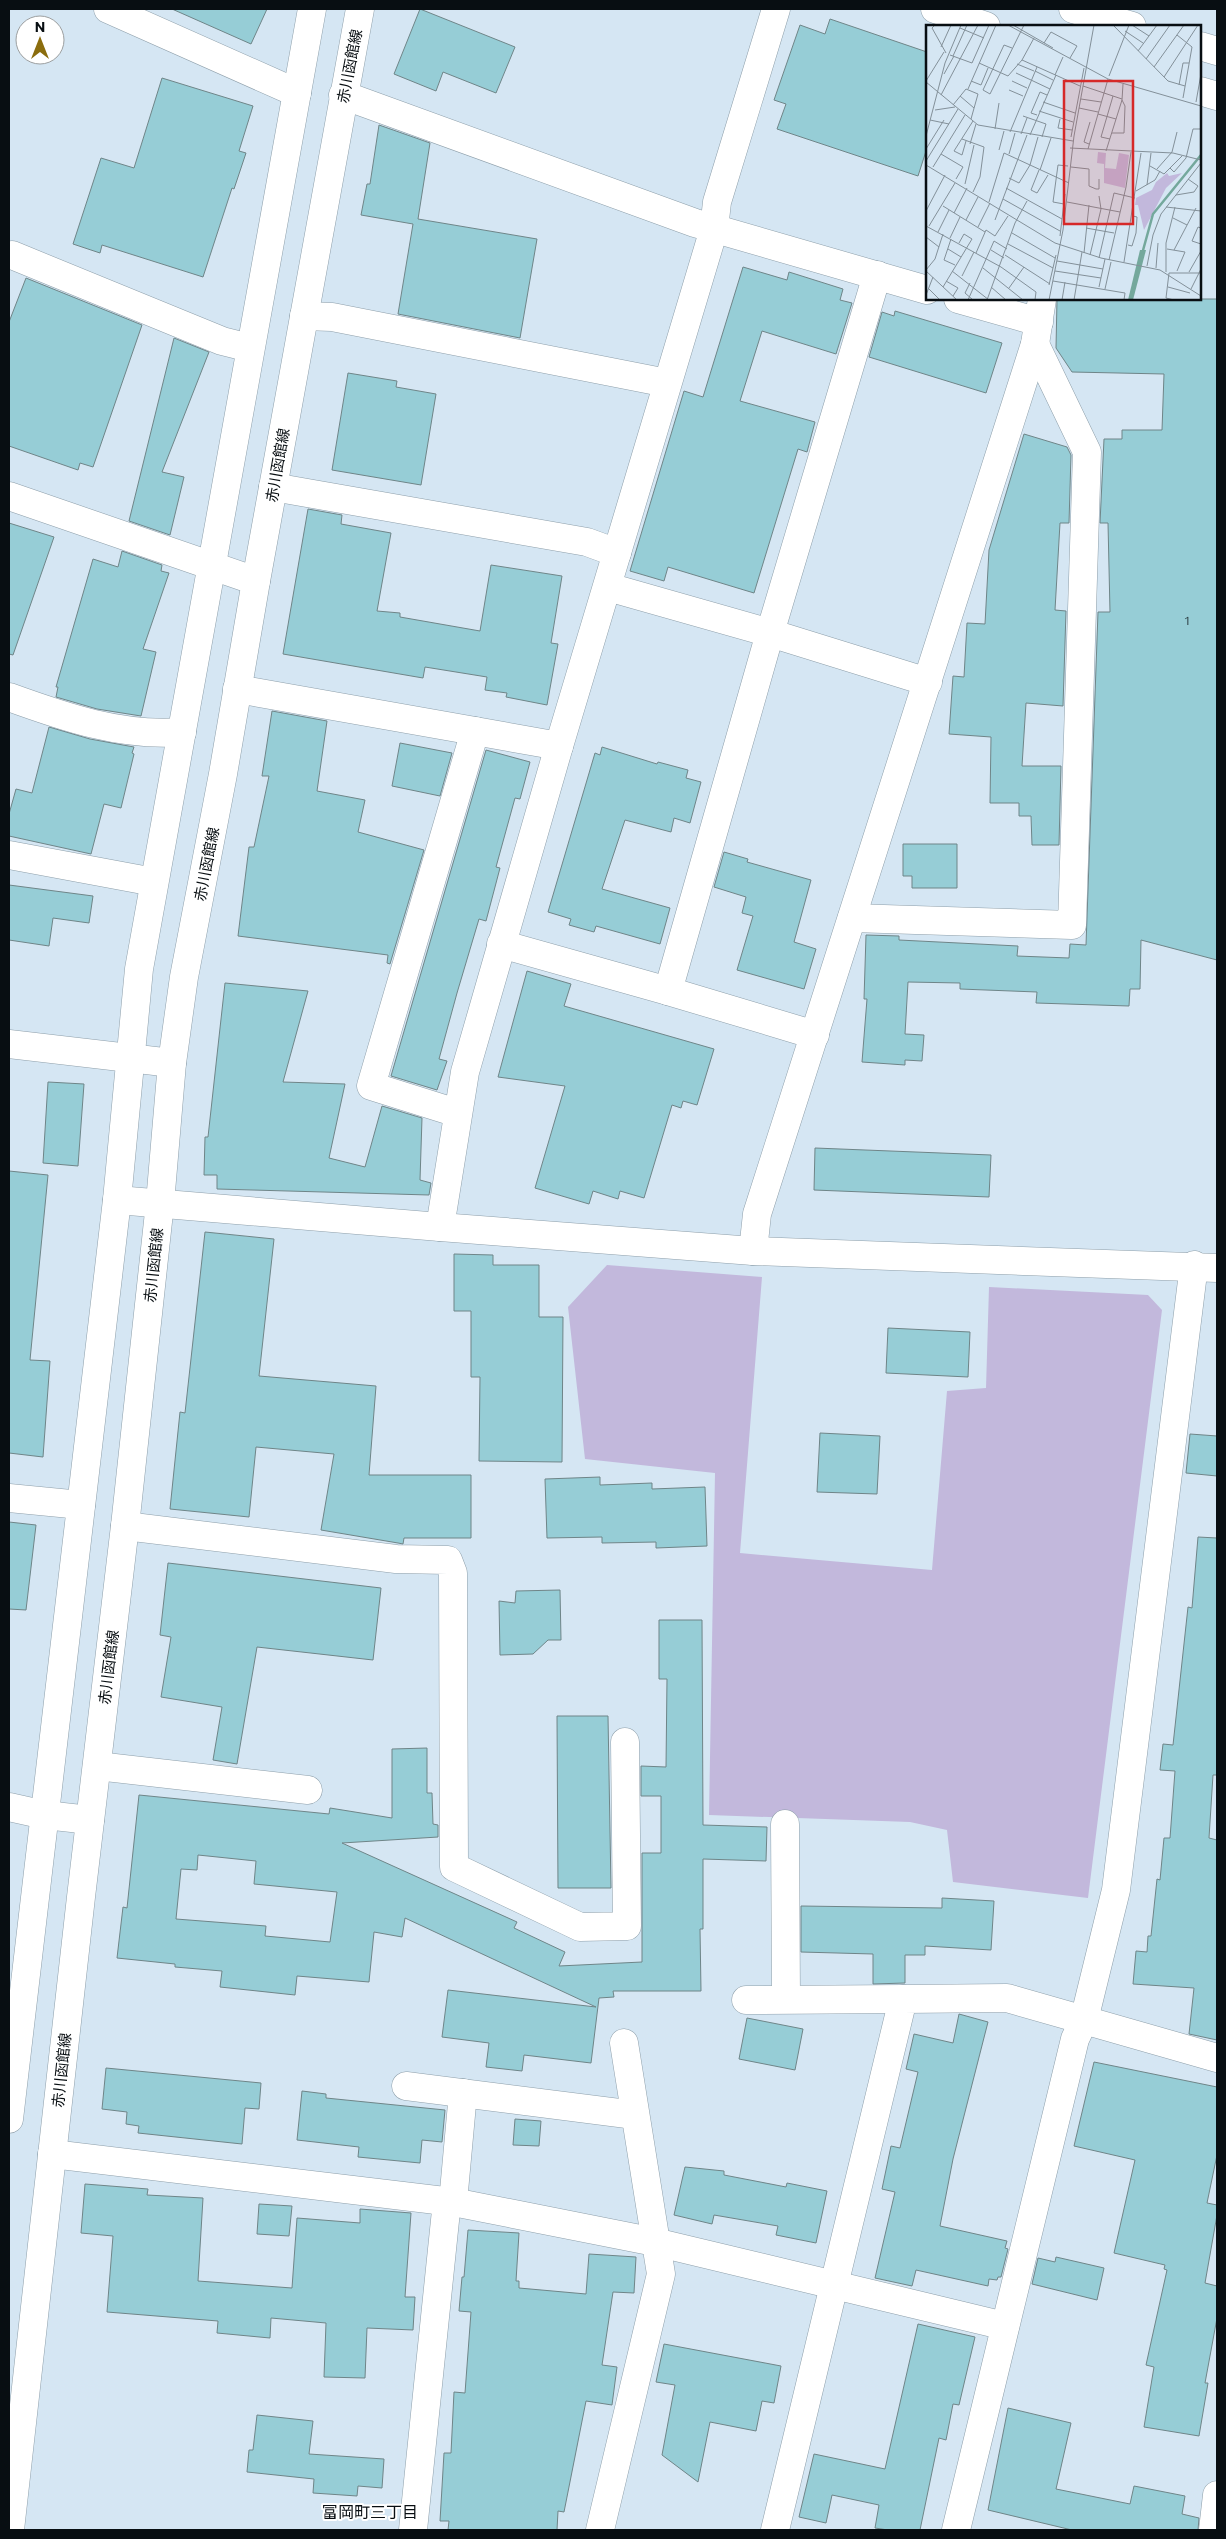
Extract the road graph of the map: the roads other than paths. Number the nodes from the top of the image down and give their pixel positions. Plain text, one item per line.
1 (108, 9) edge
2 (312, 9) edge
3 (360, 9) edge
4 (776, 9) edge
5 (935, 9) edge
6 (1074, 9) edge
7 (983, 25) edge
8 (1129, 25) edge
9 (1201, 46) edge
10 (1217, 51) edge
11 (1201, 91) edge
12 (297, 93) junction
13 (343, 95) junction
14 (1217, 96) edge
15 (714, 229) junction
16 (12, 255) dead end
17 (877, 275) junction
18 (926, 290) edge
19 (961, 300) edge
20 (304, 316) junction
21 (1038, 322) edge
22 (250, 348) junction
23 (667, 383) junction
24 (273, 486) junction
25 (9, 496) edge
26 (617, 553) junction
27 (211, 567) junction
28 (256, 581) junction
29 (608, 587) junction
30 (770, 633) junction
31 (928, 682) junction
32 (237, 689) junction
33 (9, 697) edge
34 (474, 731) junction
35 (182, 732) junction
36 (558, 746) junction
37 (9, 855) edge
38 (154, 882) junction
39 (852, 918) junction
40 (501, 944) junction
41 (668, 992) junction
42 (815, 1035) junction
43 (9, 1044) edge
44 (130, 1059) junction
45 (172, 1063) junction
46 (458, 1113) junction
47 (117, 1200) junction
48 (160, 1203) junction
49 (440, 1228) junction
50 (753, 1251) junction
51 (1205, 1267) edge
52 (9, 1498) edge
53 (81, 1505) junction
54 (125, 1526) junction
55 (626, 1742) dead end
56 (97, 1766) junction
57 (308, 1790) dead end
58 (9, 1808) edge
59 (45, 1815) junction
60 (90, 1820) junction
61 (785, 1824) dead end
62 (786, 1999) junction
63 (903, 1999) junction
64 (746, 2000) dead end
65 (1084, 2020) junction
66 (624, 2043) dead end
67 (1217, 2058) edge
68 (406, 2086) dead end
69 (463, 2093) junction
70 (635, 2115) junction
71 (9, 2120) edge
72 (52, 2154) junction
73 (450, 2201) junction
74 (655, 2242) junction
75 (835, 2284) junction
76 (1005, 2326) junction
77 (1217, 2495) edge
78 (10, 2530) edge
79 (412, 2530) edge
80 (600, 2530) edge
81 (775, 2530) edge
82 (956, 2530) edge
83 (1213, 2530) edge

1 - 12 street
2 - 12 street
3 - 13 street, 赤川函館線
4 - 15 street
5 - 7 street
6 - 8 street
9 - 10 street
11 - 14 street
12 - 22 street
13 - 15 street
13 - 20 street, 赤川函館線
15 - 17 street
15 - 23 street
16 - 22 street
17 - 18 street
17 - 30 street
19 - 21 street
20 - 23 street
20 - 24 street, 赤川函館線
21 - 31 street
21 - 39 street
22 - 27 street
23 - 26 street
24 - 26 street
24 - 28 street, 赤川函館線
25 - 27 street
26 - 29 street
27 - 28 street
27 - 35 street
28 - 32 street, 赤川函館線
29 - 30 street
29 - 36 street
30 - 31 street
30 - 41 street
31 - 39 street
32 - 34 street
32 - 45 street, 赤川函館線
33 - 35 street
34 - 36 street
34 - 46 street
35 - 38 street
36 - 40 street
37 - 38 street
38 - 44 street
39 - 42 street
40 - 41 street
40 - 46 street
41 - 42 street
42 - 50 street
43 - 44 street
44 - 45 street
44 - 47 street
45 - 48 street, 赤川函館線
46 - 49 street
47 - 48 street
47 - 53 street
48 - 49 street
48 - 54 street, 赤川函館線
49 - 50 street
50 - 51 street
51 - 65 street
52 - 53 street
53 - 59 street
54 - 55 street
54 - 56 street, 赤川函館線
56 - 57 street
56 - 60 street, 赤川函館線
58 - 59 street
59 - 60 street
59 - 71 street
60 - 72 street, 赤川函館線
61 - 62 street
62 - 63 street
62 - 64 street
63 - 65 street
63 - 75 street
65 - 67 street
65 - 76 street
66 - 70 street
68 - 69 street
69 - 70 street
69 - 73 street
70 - 74 street
72 - 73 street
72 - 78 street, 赤川函館線
73 - 74 street
73 - 79 street
74 - 75 street
74 - 80 street
75 - 76 street
75 - 81 street
76 - 82 street
77 - 83 street

